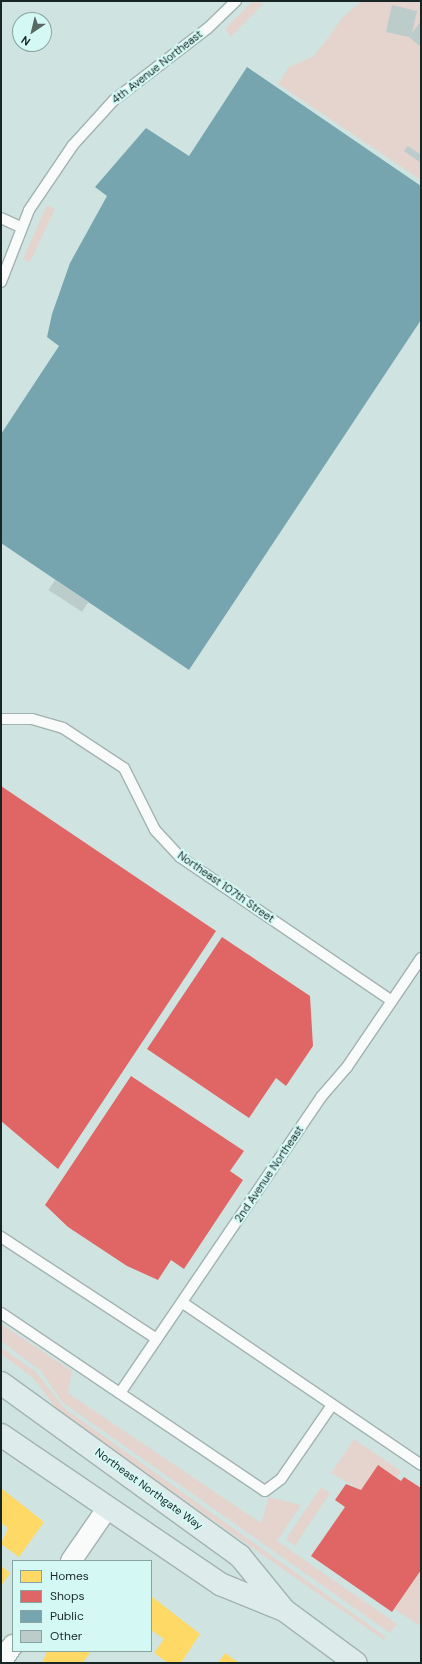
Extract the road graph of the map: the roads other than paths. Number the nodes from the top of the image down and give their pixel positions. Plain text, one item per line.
1 (236, 1) edge
2 (1, 218) edge
3 (20, 227) junction
4 (1, 282) edge
5 (1, 719) edge
6 (421, 958) edge
7 (392, 1001) junction
8 (1, 1237) edge
9 (183, 1303) junction
10 (1, 1313) edge
11 (157, 1339) junction
12 (1, 1383) edge
13 (120, 1393) junction
14 (332, 1405) junction
15 (1, 1435) edge
16 (421, 1465) edge
17 (106, 1510) junction
18 (72, 1560) edge
19 (284, 1610) junction
20 (12, 1646) edge
21 (1, 1662) edge
22 (356, 1663) edge

1 - 3 lane, 4th Avenue Northeast
2 - 3 lane
3 - 4 lane, 4th Avenue Northeast
5 - 7 lane, Northeast 107th Street
6 - 7 lane, 2nd Avenue Northeast
7 - 9 lane, 2nd Avenue Northeast
8 - 11 lane
9 - 11 lane, 2nd Avenue Northeast
9 - 14 lane
10 - 13 lane
11 - 13 lane, 2nd Avenue Northeast
12 - 19 main road, Northeast Northgate Way
13 - 14 lane
14 - 16 lane
15 - 17 main road, Northeast Northgate Way
17 - 18 street
17 - 19 main road, Northeast Northgate Way
19 - 22 main road, Northeast Northgate Way
20 - 21 street

